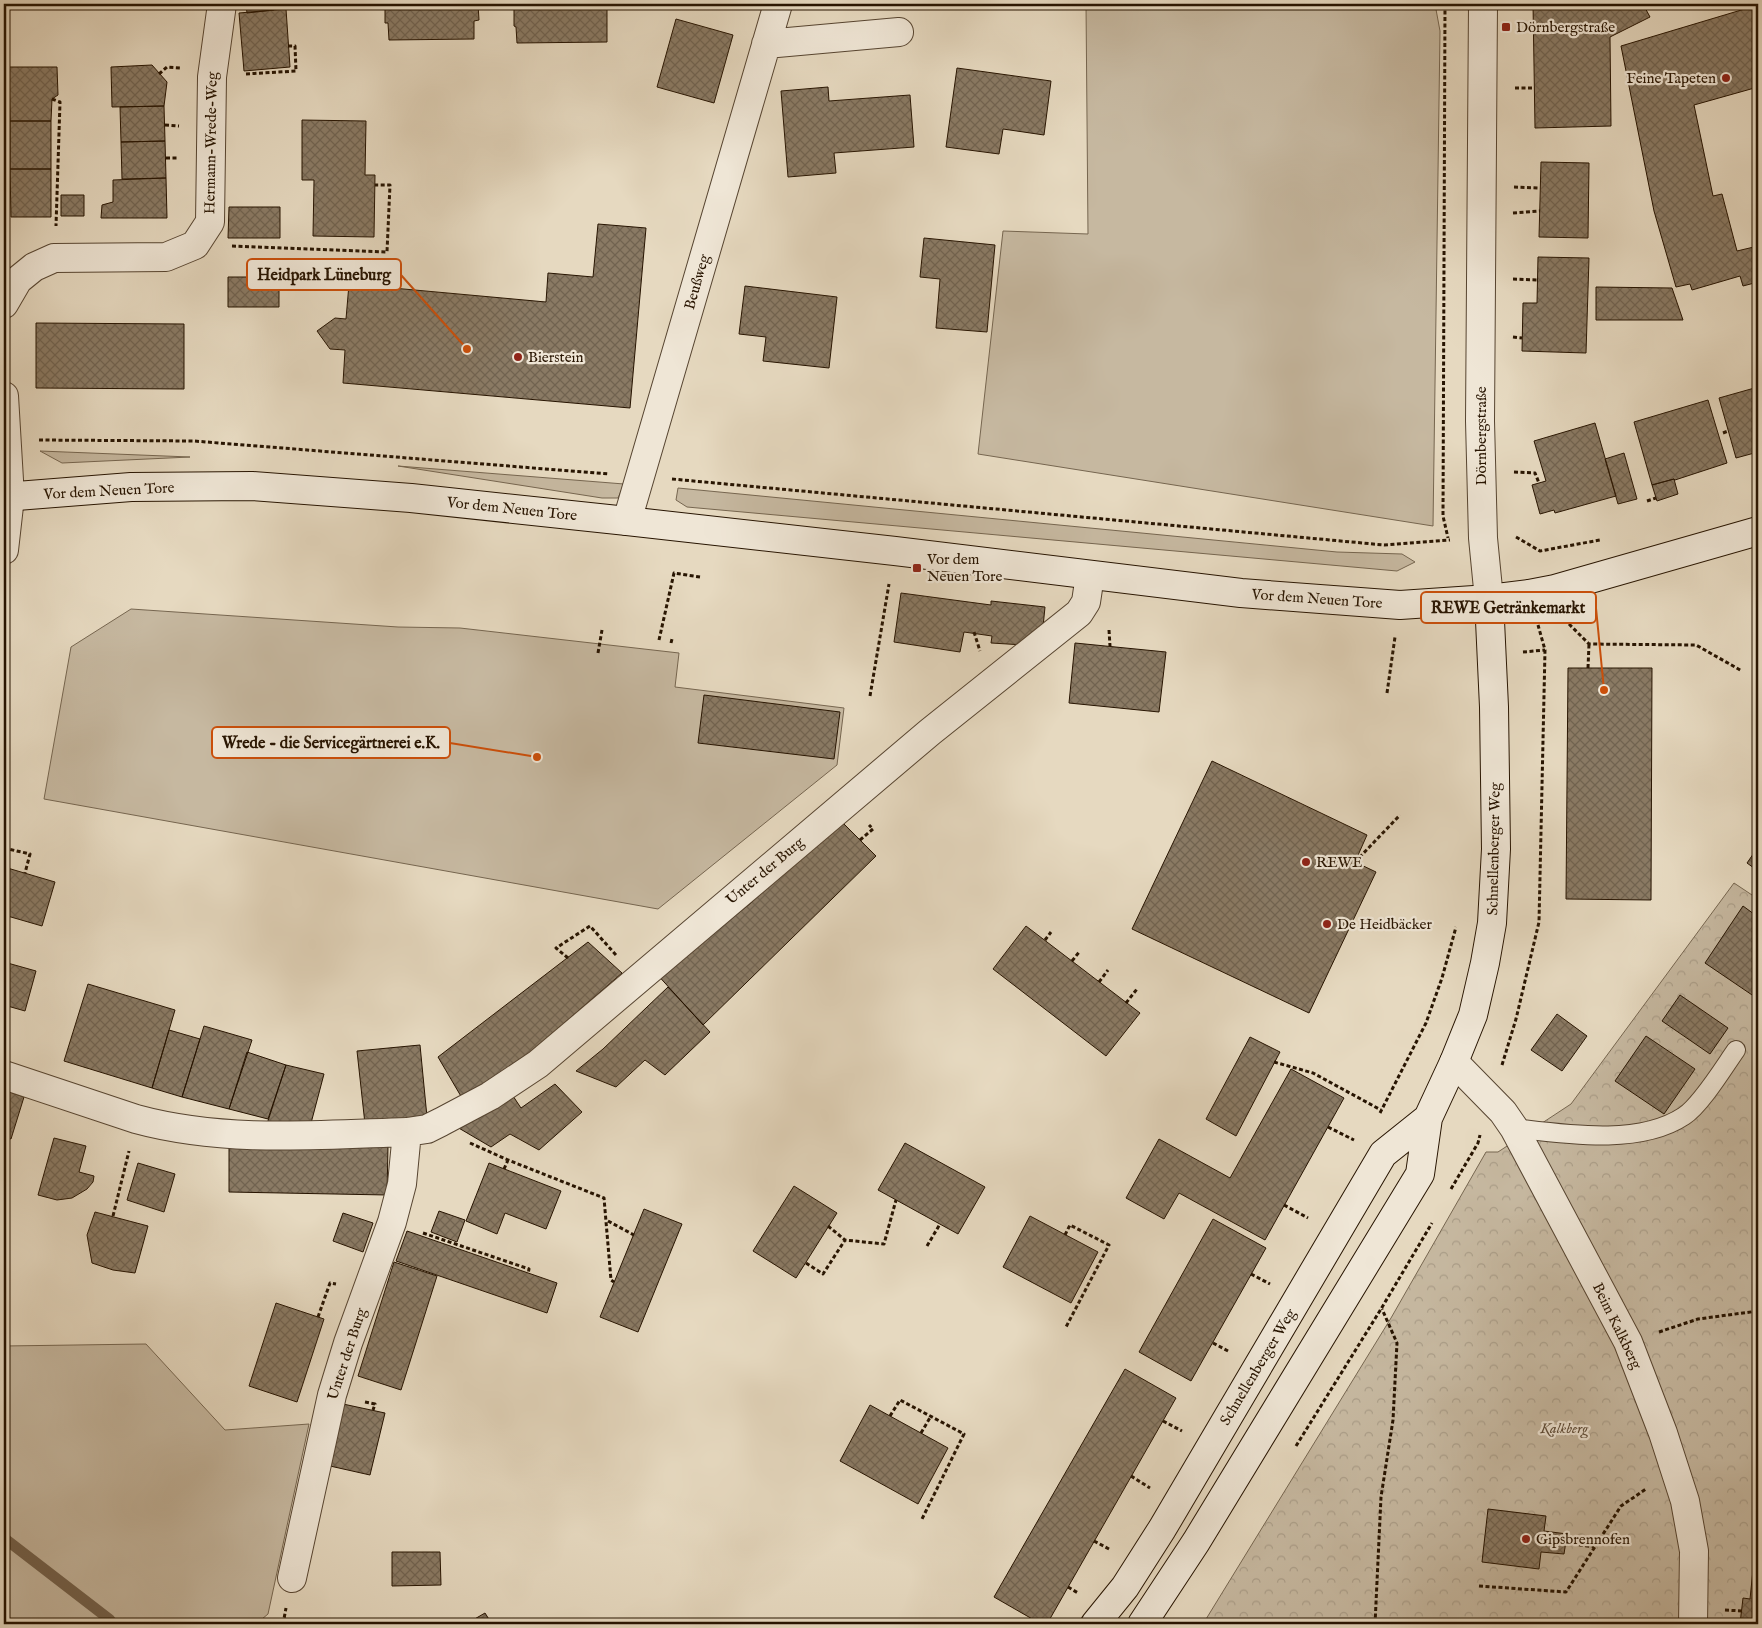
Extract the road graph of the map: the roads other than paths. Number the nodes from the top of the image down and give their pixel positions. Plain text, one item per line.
1 (222, 4) edge
2 (778, 4) edge
3 (1484, 4) edge
4 (899, 32) dead end
5 (766, 44) junction
6 (4, 304) edge
7 (4, 396) edge
8 (7, 497) edge
9 (627, 521) junction
10 (1758, 531) edge
11 (4, 550) edge
12 (1090, 575) junction
13 (1489, 599) junction
14 (1736, 1050) dead end
15 (1454, 1062) junction
16 (4, 1074) edge
17 (1428, 1118) junction
18 (1514, 1128) junction
19 (407, 1132) junction
20 (292, 1578) dead end
21 (1095, 1624) edge
22 (1142, 1624) edge
23 (1693, 1624) edge

1 - 6 street, Hermann-Wrede-Weg
2 - 5 street, Beußweg
3 - 13 street, Dörnbergstraße
4 - 5 street
5 - 9 street, Beußweg
7 - 8 street
8 - 9 street, Vor dem Neuen Tore
8 - 11 street
9 - 12 street, Vor dem Neuen Tore
10 - 13 street, Vor dem Neuen Tore
12 - 13 street, Vor dem Neuen Tore
12 - 19 street, Unter der Burg
13 - 15 street, Schnellenberger Weg
14 - 18 lane
15 - 17 street, Schnellenberger Weg
15 - 18 street, Beim Kalkberg
16 - 19 street, Unter der Burg
17 - 21 street, Schnellenberger Weg
17 - 22 street, Schnellenberger Weg
18 - 23 street, Beim Kalkberg
19 - 20 street, Unter der Burg

